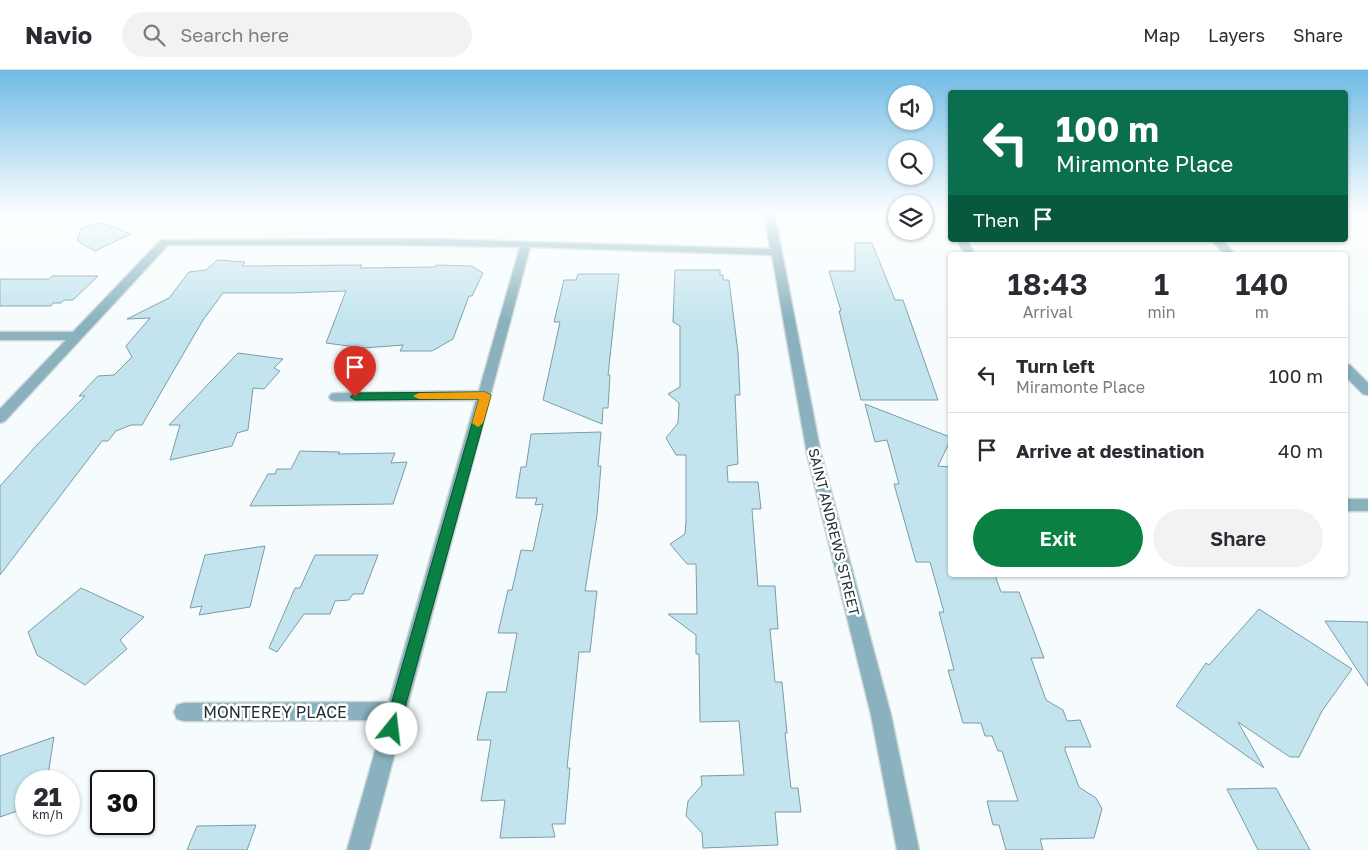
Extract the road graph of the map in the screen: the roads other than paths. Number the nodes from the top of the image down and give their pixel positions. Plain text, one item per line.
1 (160, 248) edge
2 (525, 248) edge
3 (620, 248) edge
4 (775, 248) edge
5 (776, 252) junction
6 (0, 336) edge
7 (78, 336) junction
8 (1348, 371) edge
9 (1368, 392) edge
10 (485, 395) junction
11 (336, 397) dead end
12 (0, 418) edge
13 (1348, 505) edge
14 (1368, 505) edge
15 (396, 711) junction
16 (184, 712) dead end
17 (358, 850) edge
18 (908, 850) edge

1 - 7 street
2 - 10 street
3 - 5 street
4 - 5 street, SAINT ANDREWS STREET
5 - 18 street, SAINT ANDREWS STREET
6 - 7 street
7 - 12 street
8 - 9 street
10 - 11 street
10 - 15 street
13 - 14 street
15 - 16 street, MONTEREY PLACE
15 - 17 street

